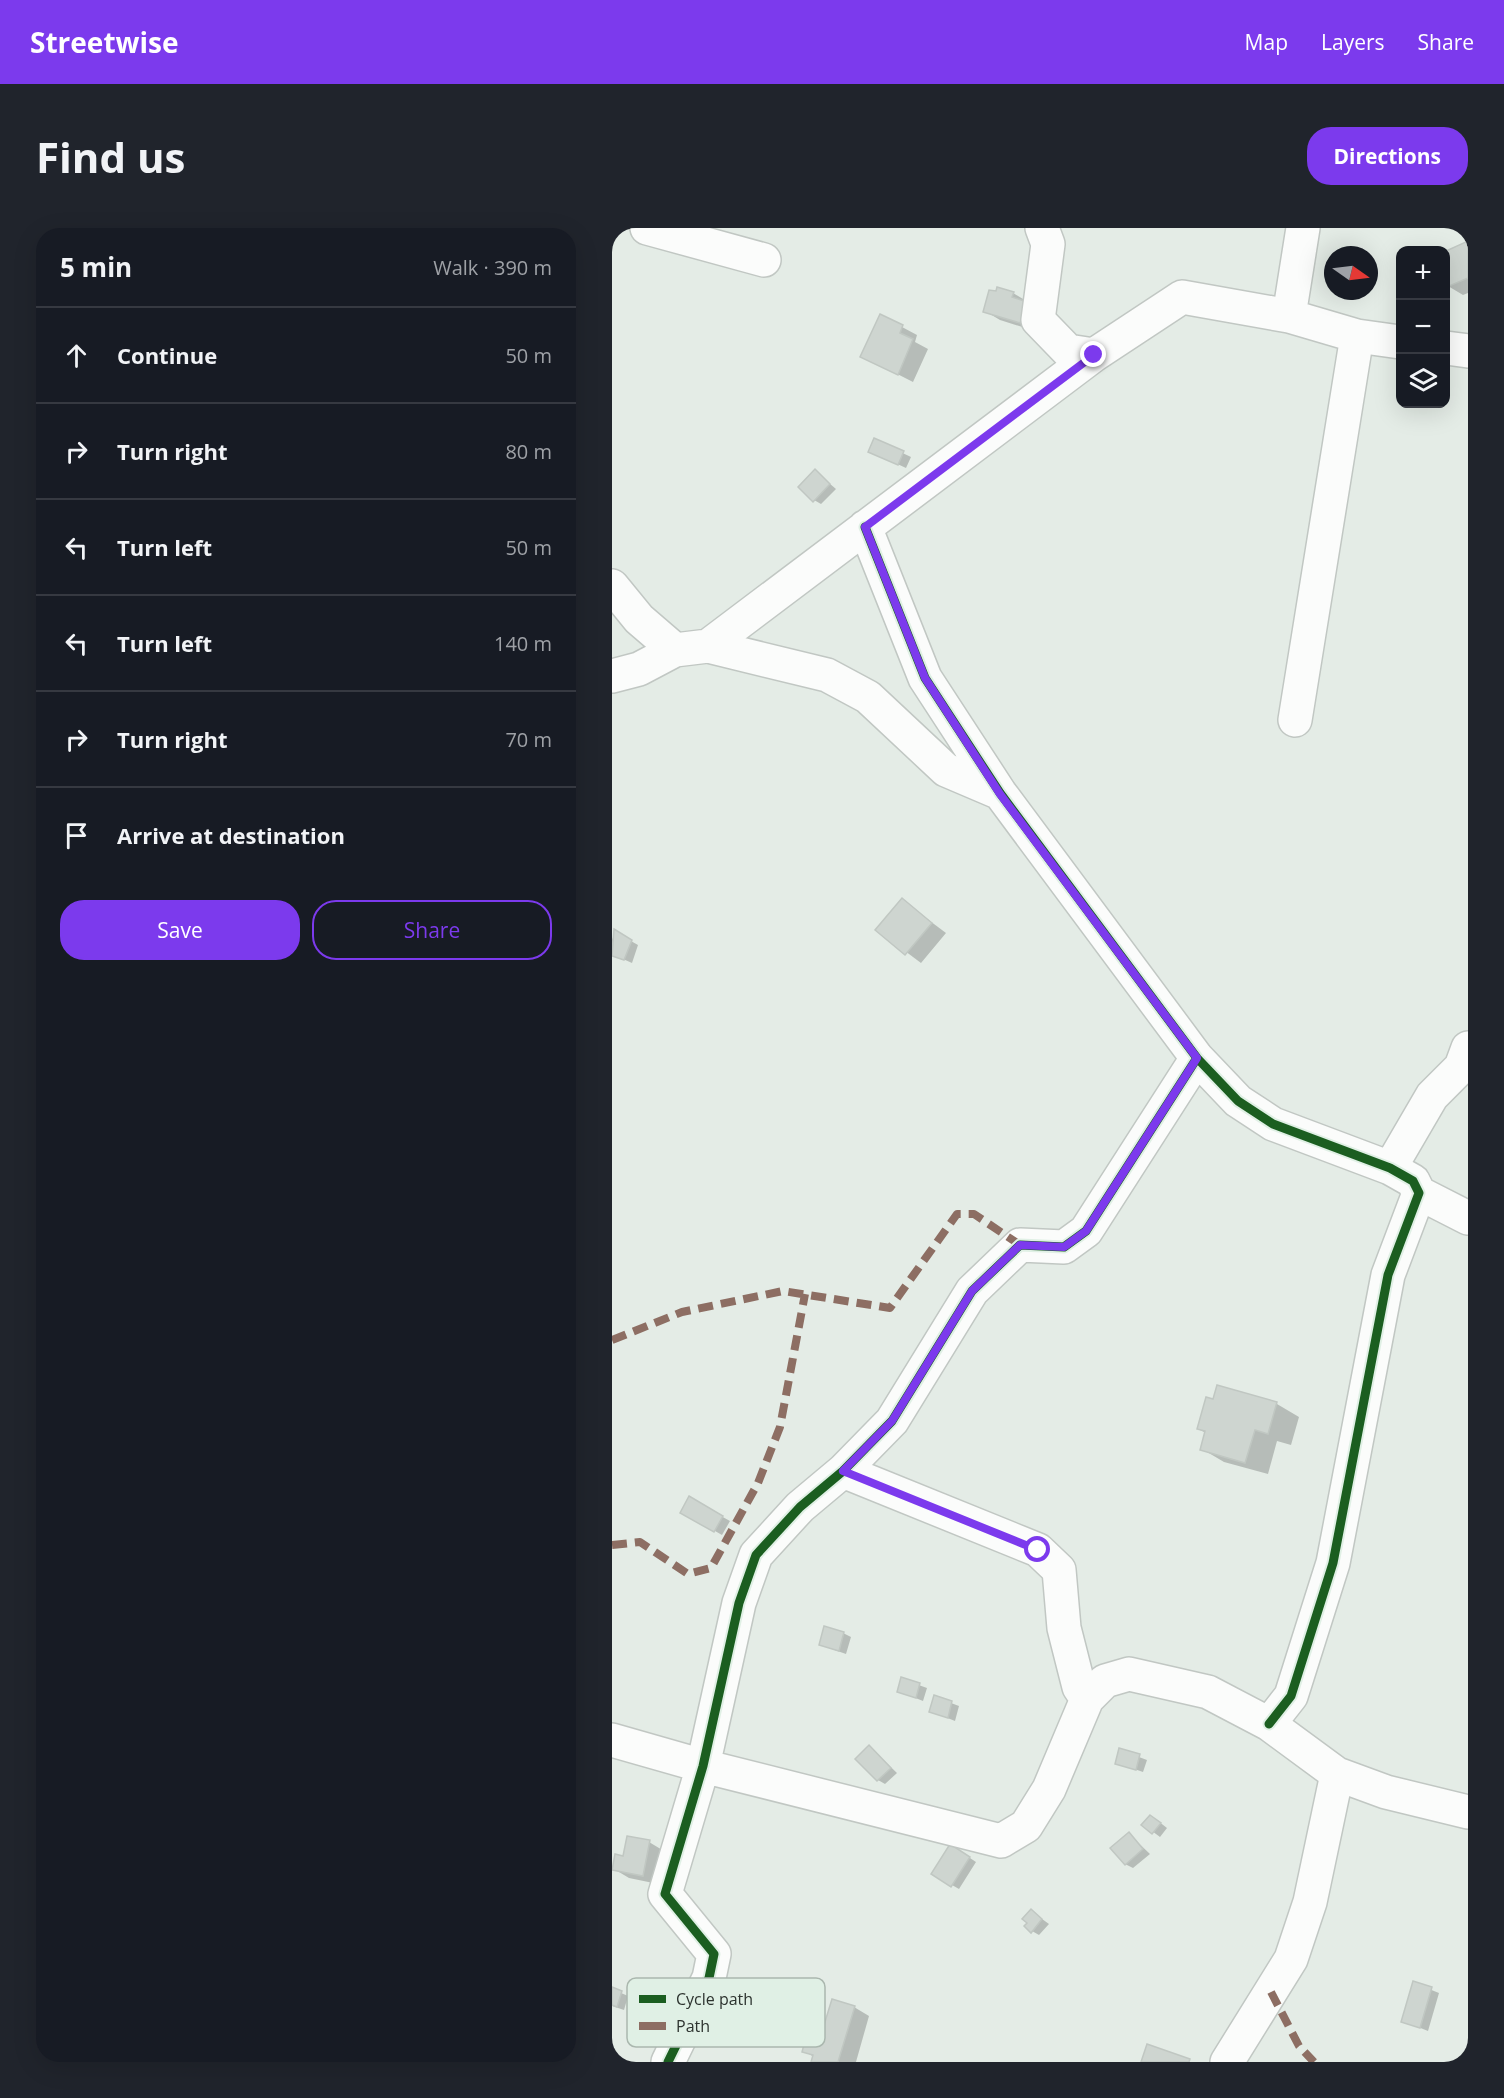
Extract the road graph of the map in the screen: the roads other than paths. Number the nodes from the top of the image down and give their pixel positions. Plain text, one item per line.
1 (647, 228) edge
2 (1042, 228) edge
3 (1303, 228) edge
4 (764, 260) dead end
5 (1289, 316) junction
6 (1357, 336) junction
7 (1396, 341) edge
8 (1450, 349) edge
9 (1468, 351) edge
10 (1094, 355) junction
11 (865, 527) junction
12 (612, 586) edge
13 (708, 646) junction
14 (675, 650) junction
15 (612, 676) edge
16 (1295, 720) dead end
17 (1000, 794) junction
18 (1468, 1048) edge
19 (1197, 1058) junction
20 (1390, 1168) junction
21 (1419, 1193) junction
22 (1468, 1218) edge
23 (843, 1471) junction
24 (1087, 1699) junction
25 (1269, 1724) junction
26 (612, 1740) edge
27 (703, 1766) junction
28 (1337, 1774) junction
29 (1468, 1812) edge
30 (709, 1978) edge
31 (675, 2047) edge
32 (668, 2062) edge
33 (1227, 2062) edge

1 - 4 street
2 - 10 street
3 - 5 street
5 - 6 street
5 - 10 street
6 - 7 street
6 - 16 street
8 - 9 street
10 - 11 street
11 - 13 street
11 - 17 street
12 - 14 street
13 - 14 street
13 - 17 street
14 - 15 street
17 - 19 street
18 - 20 street
19 - 20 street
19 - 23 street
20 - 21 street
21 - 22 street
21 - 25 street
23 - 24 street
23 - 27 street
24 - 25 street
24 - 27 street
25 - 28 street
26 - 27 street
27 - 30 street
28 - 29 street
28 - 33 street
31 - 32 street

